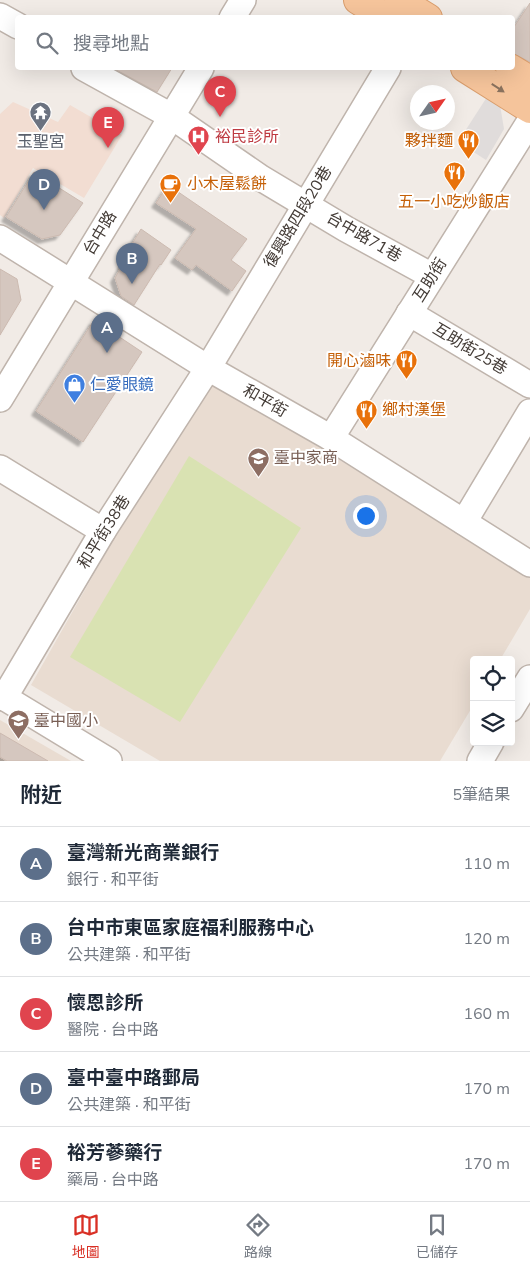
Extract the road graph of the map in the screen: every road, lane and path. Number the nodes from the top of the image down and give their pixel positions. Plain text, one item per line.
1 (243, 0) edge
2 (358, 0) edge
3 (399, 0) edge
4 (428, 11) edge
5 (234, 15) edge
6 (381, 15) edge
7 (0, 16) edge
8 (15, 24) edge
9 (88, 70) edge
10 (200, 70) edge
11 (387, 70) edge
12 (468, 70) edge
13 (513, 70) edge
14 (530, 80) edge
15 (530, 109) edge
16 (171, 116) junction
17 (530, 121) edge
18 (306, 203) junction
19 (0, 238) edge
20 (432, 276) junction
21 (70, 282) junction
22 (409, 314) junction
23 (208, 368) junction
24 (530, 385) edge
25 (0, 399) edge
26 (530, 412) edge
27 (331, 438) junction
28 (0, 468) edge
29 (464, 522) junction
30 (103, 531) junction
31 (530, 564) edge
32 (530, 678) edge
33 (2, 697) edge
34 (515, 702) edge
35 (109, 761) edge

1 - 5 street
2 - 6 main road
3 - 4 main road
7 - 8 street
9 - 16 street, 台中路71巷
10 - 16 street, 台中路
11 - 18 street, 復興路四段20巷
12 -> 15 main road
13 - 14 main road
16 - 18 street, 台中路71巷
16 - 21 street, 台中路
17 - 20 street, 互助街
18 - 20 street, 台中路71巷
18 - 23 street, 復興路四段20巷
19 - 21 street, 和平街
20 - 22 street, 互助街
21 - 23 street, 和平街
21 - 25 street, 台中路
22 - 24 street, 互助街25巷
22 - 27 street, 互助街
23 - 27 street, 和平街
23 - 30 street, 和平街38巷
26 - 29 street
27 - 29 street, 和平街
28 - 30 street
29 - 31 street, 和平街
30 - 33 street, 和平街38巷
32 - 34 street
33 - 35 street

